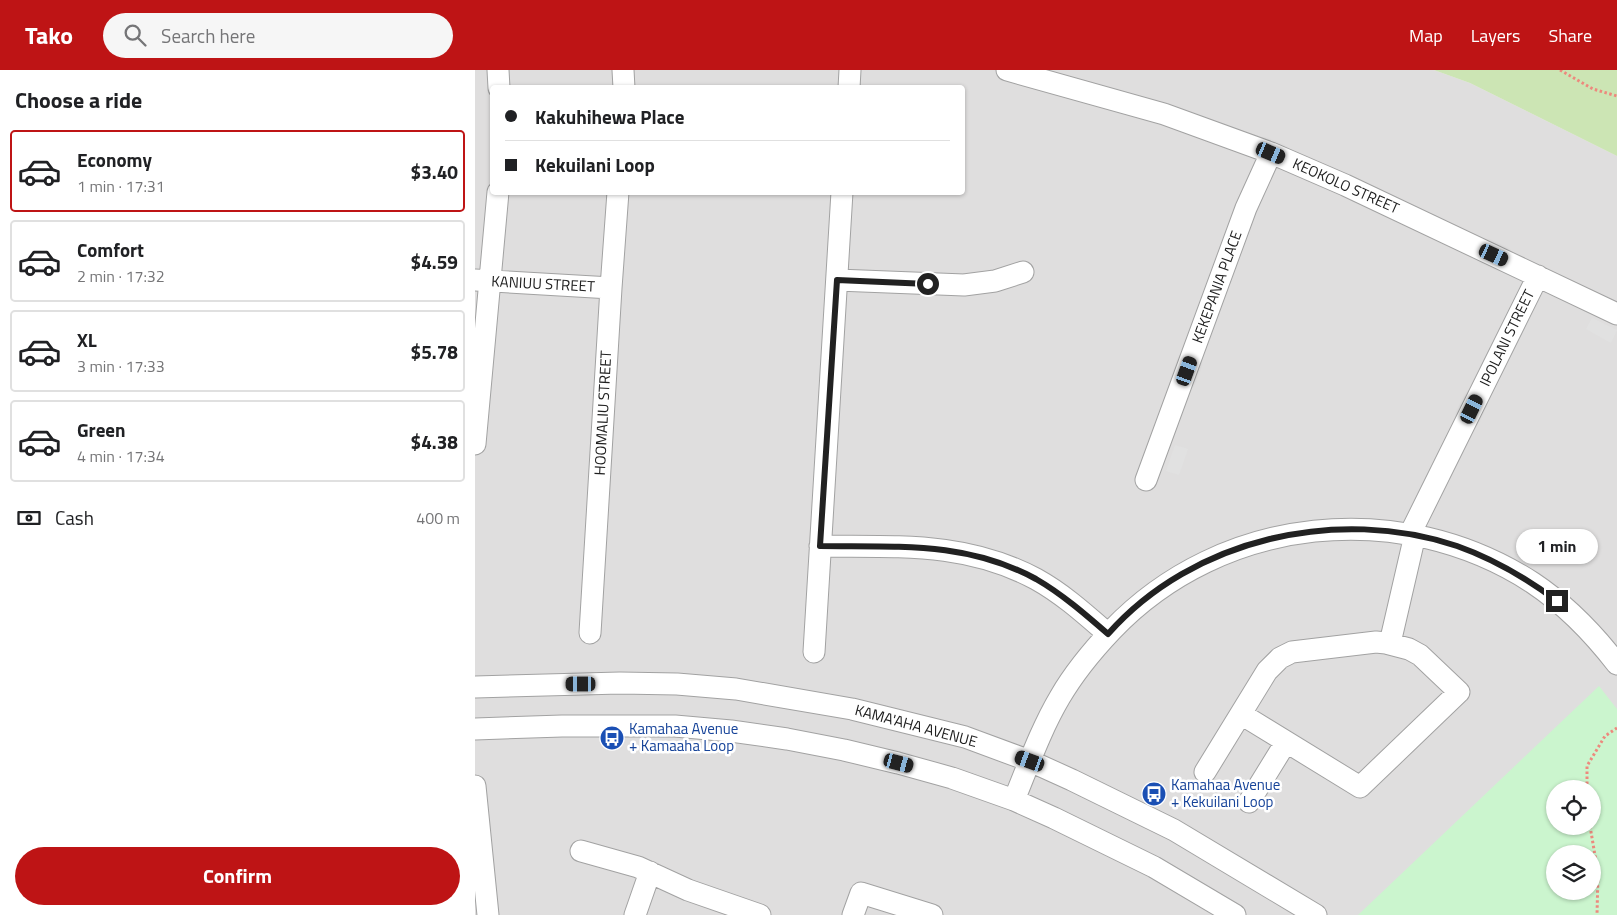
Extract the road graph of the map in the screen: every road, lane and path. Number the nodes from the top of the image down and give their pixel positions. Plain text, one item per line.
1 (498, 70) edge
2 (623, 70) edge
3 (850, 70) edge
4 (1007, 70) edge
5 (1560, 70) edge
6 (499, 85) edge
7 (624, 85) edge
8 (849, 85) edge
9 (1617, 96) edge
10 (1271, 153) junction
11 (497, 195) edge
12 (618, 195) edge
13 (842, 195) edge
14 (1023, 272) dead end
15 (1538, 276) junction
16 (483, 280) edge
17 (837, 280) junction
18 (611, 288) junction
19 (1617, 314) edge
20 (475, 444) edge
21 (1146, 480) dead end
22 (1413, 535) junction
23 (820, 546) junction
24 (590, 633) dead end
25 (1108, 634) junction
26 (1390, 643) junction
27 (814, 652) dead end
28 (1617, 664) edge
29 (475, 687) edge
30 (1241, 714) junction
31 (1617, 728) edge
32 (475, 729) edge
33 (1287, 742) junction
34 (1030, 761) junction
35 (1205, 772) dead end
36 (1587, 780) edge
37 (475, 786) edge
38 (1014, 800) junction
39 (1249, 802) dead end
40 (1592, 835) edge
41 (581, 851) dead end
42 (650, 872) junction
43 (488, 915) edge
44 (635, 915) edge
45 (760, 915) edge
46 (853, 915) edge
47 (932, 915) edge
48 (1235, 915) edge
49 (1316, 915) edge
50 (1597, 915) edge

1 - 6 street
2 - 7 street
3 - 8 street
4 - 10 street, KEOKOLO STREET
5 - 9 path
10 - 15 street, KEOKOLO STREET
10 - 21 street, KEKEPANIA PLACE
11 - 16 street
12 - 18 street, HOOMALIU STREET
13 - 17 street
14 - 17 street
15 - 19 street, KEOKOLO STREET
15 - 22 street, IPOLANI STREET
16 - 18 street, KANIUU STREET
16 - 20 street
17 - 23 street
18 - 24 street, HOOMALIU STREET
22 - 25 street
22 - 26 street, IPOLANI STREET
22 - 28 street
23 - 25 street
23 - 27 street
25 - 34 street
26 - 30 street
26 - 33 street
29 - 34 street, KAMA'AHA AVENUE
30 - 33 street
30 - 35 street
31 - 36 path
32 - 38 street
33 - 39 street
34 - 38 street
34 - 49 street, KAMA'AHA AVENUE
37 - 43 street
38 - 48 street
40 - 50 path
41 - 42 street
42 - 44 street
42 - 45 street
46 - 47 street

